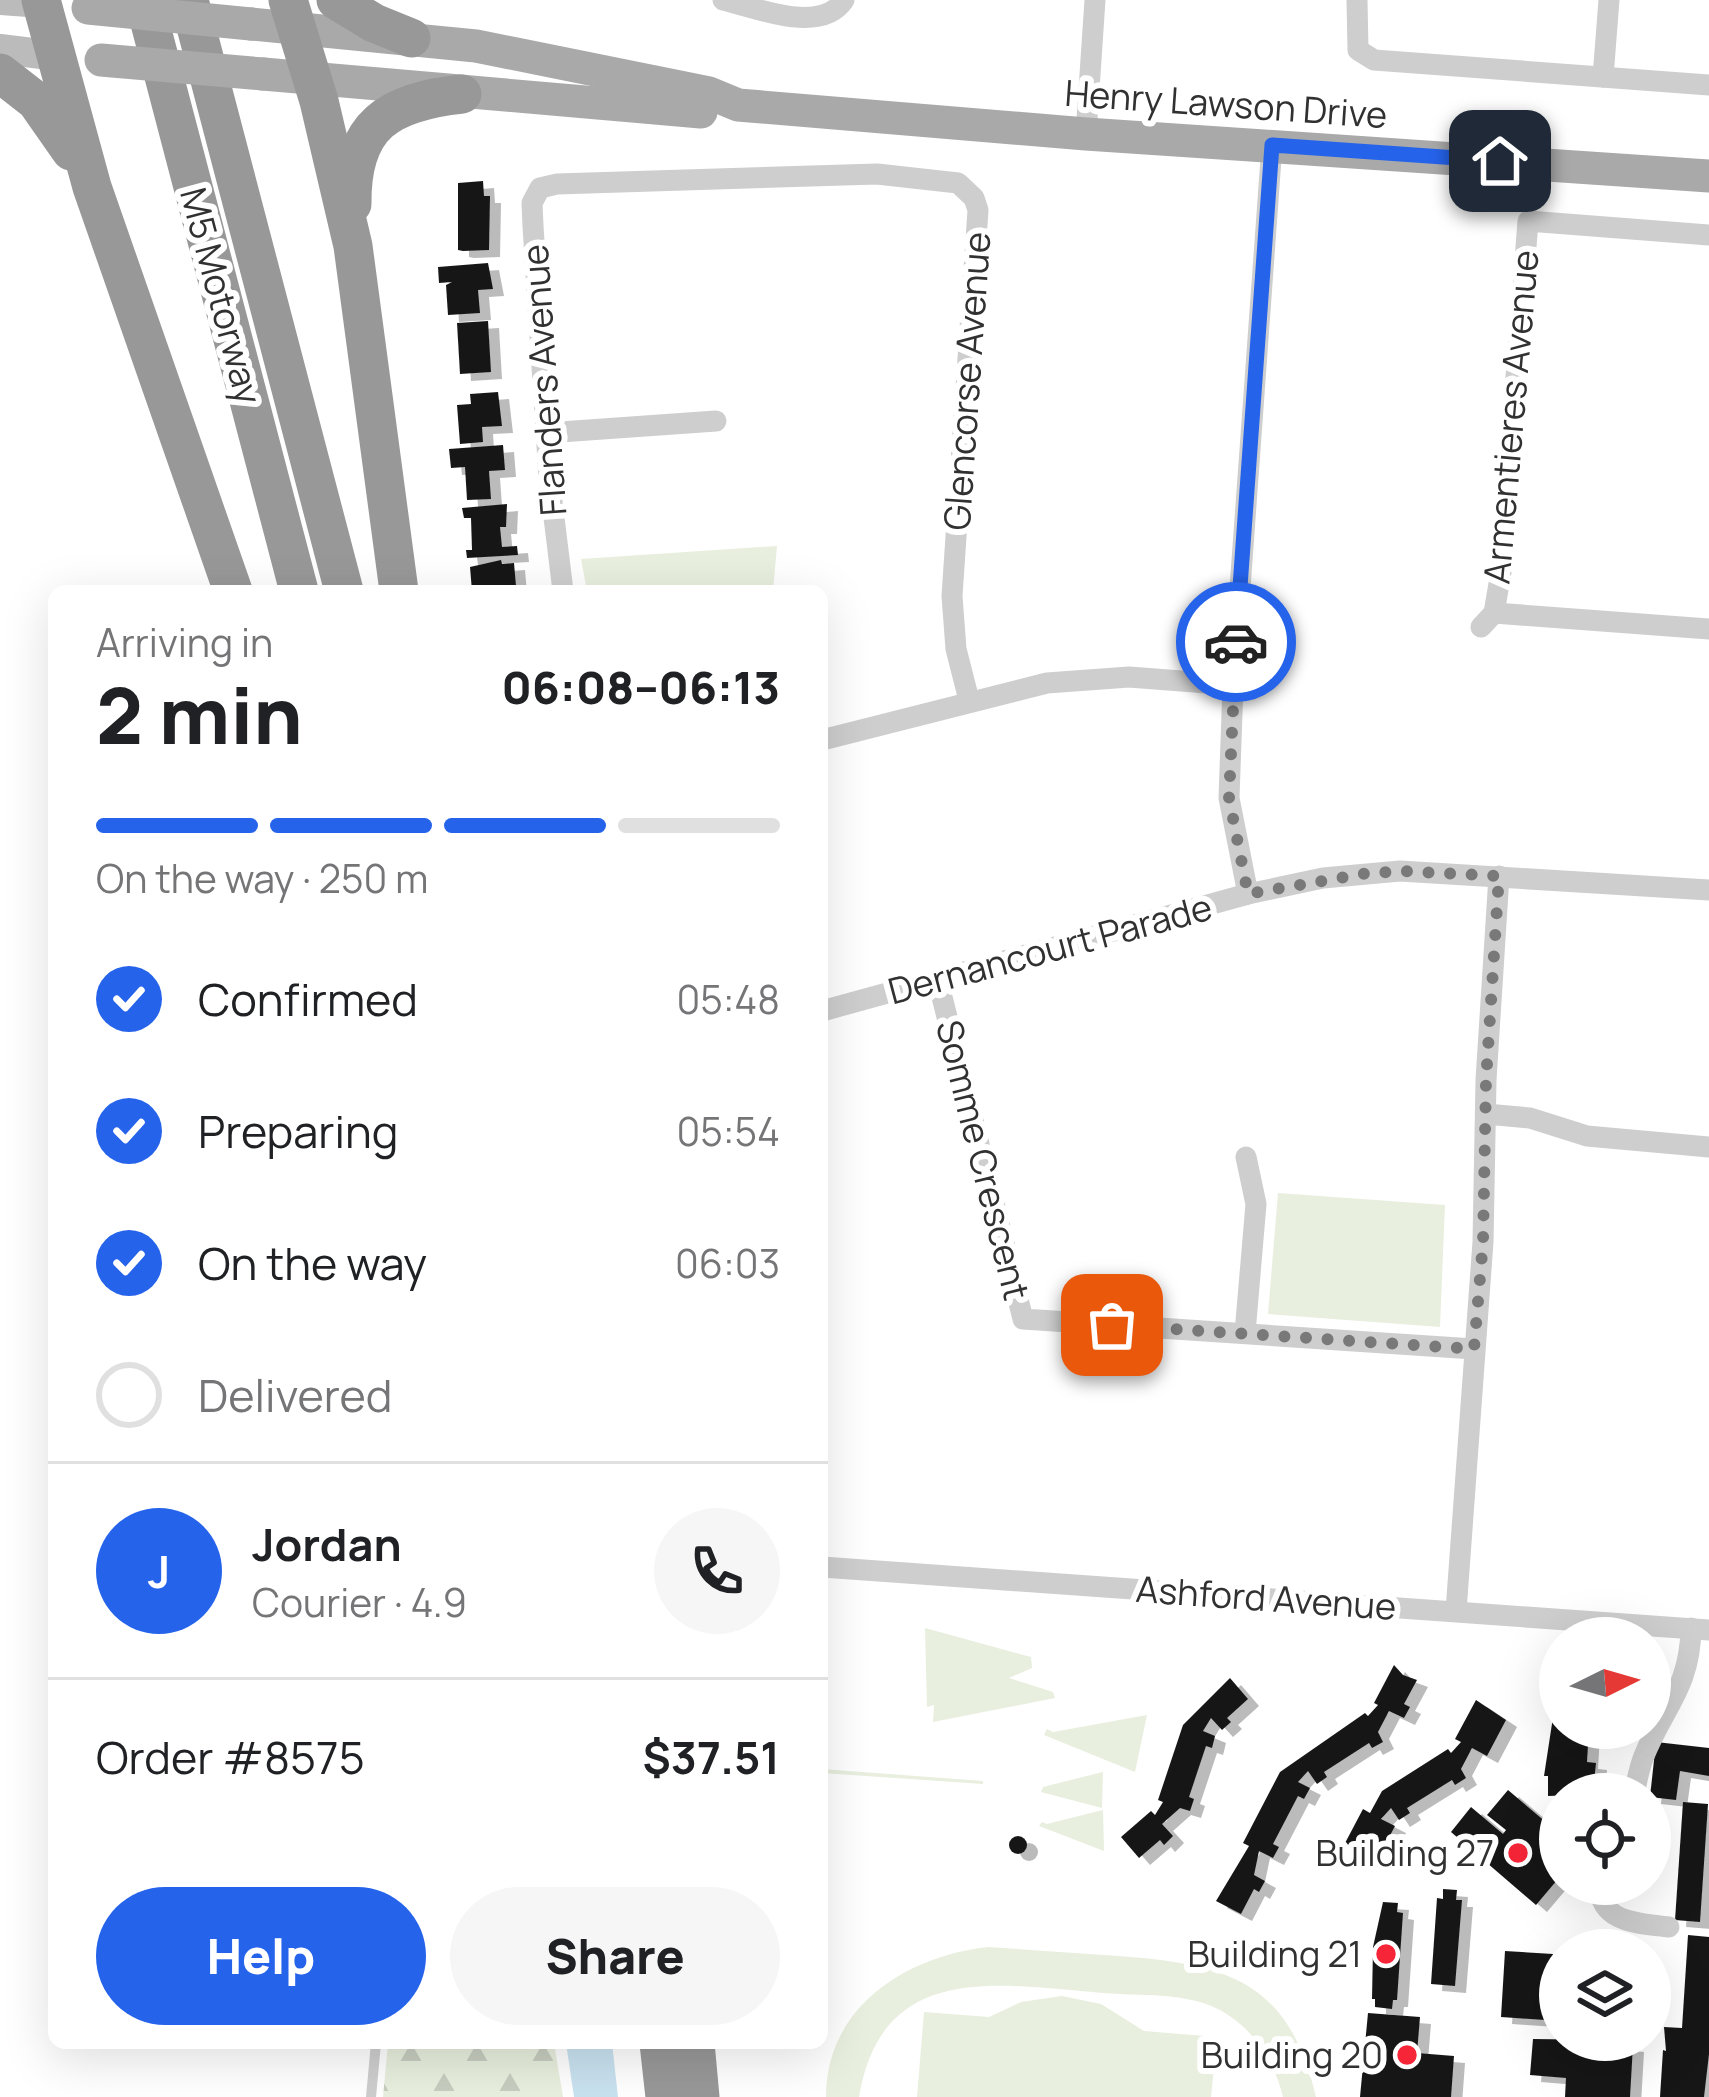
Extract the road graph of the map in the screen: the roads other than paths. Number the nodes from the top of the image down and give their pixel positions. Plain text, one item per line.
1 (0, 0) edge
2 (144, 0) edge
3 (189, 0) edge
4 (336, 0) edge
5 (723, 0) edge
6 (844, 0) edge
7 (1095, 0) edge
8 (1357, 0) edge
9 (1609, 0) edge
10 (42, 2) edge
11 (292, 14) edge
12 (411, 38) junction
13 (0, 49) edge
14 (58, 56) junction
15 (0, 73) edge
16 (1604, 77) junction
17 (310, 78) junction
18 (1709, 85) edge
19 (462, 94) junction
20 (738, 105) junction
21 (1086, 134) junction
22 (1272, 145) junction
23 (1709, 176) edge
24 (556, 184) joint
25 (92, 187) junction
26 (1709, 235) edge
27 (353, 246) junction
28 (716, 422) dead end
29 (546, 434) junction
30 (231, 585) edge
31 (297, 585) edge
32 (342, 585) edge
33 (398, 585) edge
34 (562, 585) edge
35 (1709, 629) edge
36 (1233, 685) junction
37 (969, 700) junction
38 (828, 738) edge
39 (1499, 876) junction
40 (1709, 890) edge
41 (1248, 894) junction
42 (938, 981) junction
43 (828, 1010) edge
44 (1486, 1114) junction
45 (1709, 1147) edge
46 (1246, 1157) dead end
47 (1245, 1333) junction
48 (1474, 1349) junction
49 (828, 1567) edge
50 (1456, 1611) junction
51 (1700, 1629) edge
52 (1639, 1773) edge
53 (1604, 1905) edge
54 (1669, 1927) dead end
55 (375, 2049) edge
56 (660, 2049) edge
57 (696, 2049) edge
58 (371, 2097) edge
59 (665, 2097) edge
60 (700, 2097) edge

1 - 10 main road, Henry Lawson Drive
2 - 31 highway, M5 Motorway
3 - 32 highway, M5 Motorway
4 - 12 highway
5 - 6 street
7 - 21 street
8 - 16 street
9 - 16 street
10 - 11 main road, Henry Lawson Drive, bridge
10 - 14 highway
11 - 12 main road, Henry Lawson Drive
11 - 17 highway
12 - 20 main road, Henry Lawson Drive
13 - 14 main road, Henry Lawson Drive
14 - 17 main road, Henry Lawson Drive, bridge
14 - 25 highway
15 - 25 highway
16 - 18 street
17 - 19 main road, Henry Lawson Drive
17 - 27 highway
19 - 20 main road, Henry Lawson Drive
19 - 27 highway
20 - 21 main road, Henry Lawson Drive
21 - 22 main road, Henry Lawson Drive
22 - 23 main road, Henry Lawson Drive
22 - 36 street
24 - 29 street, Flanders Avenue
24 - 37 street, Glencorse Avenue
25 - 30 highway
26 - 35 street, Armentieres Avenue
27 - 33 highway
28 - 29 street
29 - 34 street, Flanders Avenue
36 - 37 street
36 - 41 street
37 - 38 street
39 - 40 street, Dernancourt Parade
39 - 41 street, Dernancourt Parade
39 - 44 street
41 - 42 street, Dernancourt Parade
42 - 43 street, Dernancourt Parade
42 - 47 street, Somme Crescent
44 - 45 street
44 - 48 street
46 - 47 street
47 - 48 street, Somme Crescent
48 - 50 street
49 - 50 street, Ashford Avenue
50 - 51 street, Ashford Avenue
51 - 52 street
53 - 54 street
55 - 58 lane
56 - 59 highway
57 - 60 highway

